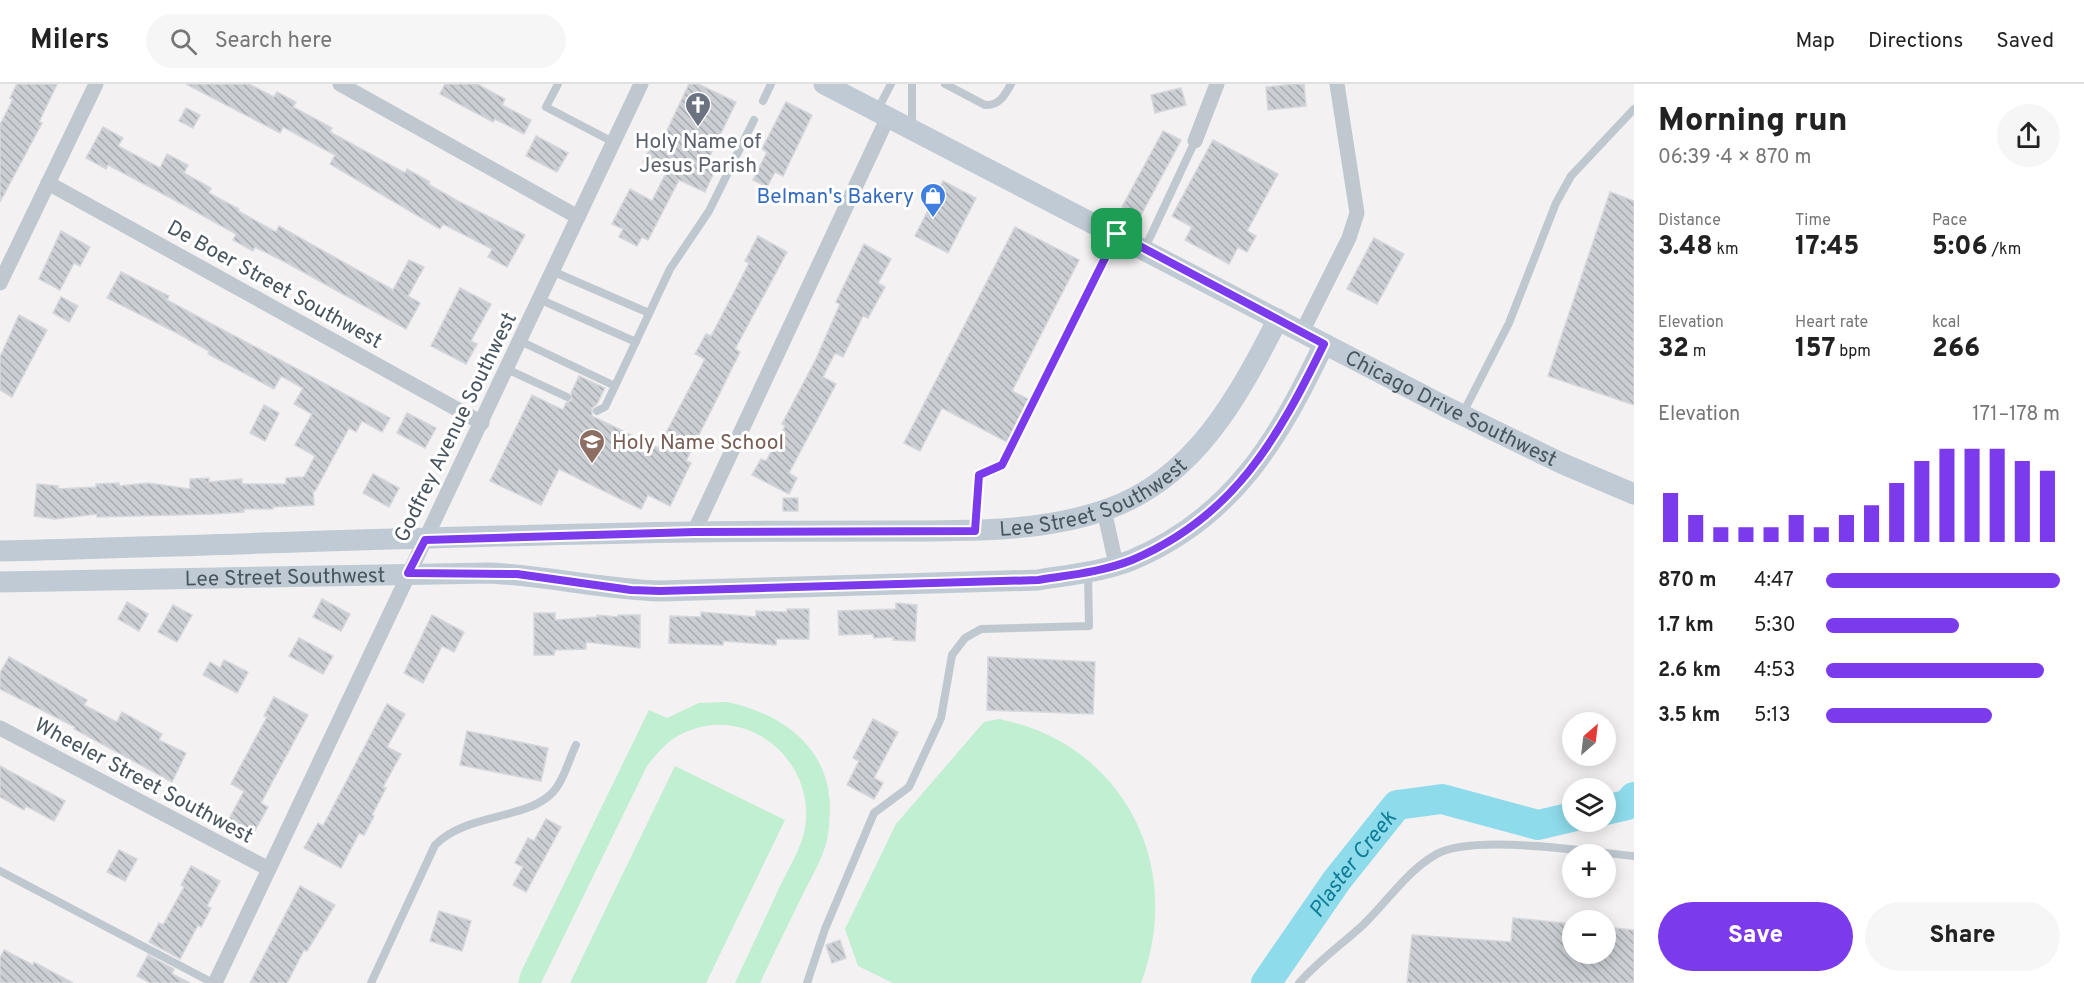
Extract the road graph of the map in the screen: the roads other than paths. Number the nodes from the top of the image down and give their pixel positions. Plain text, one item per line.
1 (96, 84) edge
2 (340, 84) edge
3 (558, 84) edge
4 (641, 84) edge
5 (771, 84) edge
6 (824, 84) edge
7 (891, 84) edge
8 (912, 84) edge
9 (945, 84) edge
10 (1011, 84) edge
11 (1217, 84) edge
12 (1338, 84) edge
13 (763, 101) dead end
14 (1634, 109) edge
15 (882, 114) junction
16 (754, 120) dead end
17 (912, 130) junction
18 (1195, 141) joint
19 (613, 142) junction
20 (48, 183) junction
21 (578, 217) junction
22 (1117, 234) junction
23 (1145, 249) junction
24 (552, 271) junction
25 (0, 283) edge
26 (539, 299) junction
27 (649, 313) junction
28 (1278, 319) junction
29 (1302, 332) junction
30 (520, 341) junction
31 (636, 342) junction
32 (1324, 344) junction
33 (507, 369) junction
34 (615, 386) junction
35 (567, 397) dead end
36 (597, 411) dead end
37 (1462, 415) junction
38 (482, 423) junction
39 (1634, 494) edge
40 (1104, 510) junction
41 (975, 531) junction
42 (694, 532) junction
43 (425, 540) junction
44 (0, 551) edge
45 (1116, 564) junction
46 (1088, 572) junction
47 (408, 573) junction
48 (0, 582) edge
49 (0, 728) edge
50 (576, 745) dead end
51 (1634, 856) edge
52 (269, 869) junction
53 (0, 871) edge
54 (214, 983) edge
55 (371, 983) edge
56 (807, 983) edge
57 (1299, 983) edge

1 - 20 street
2 - 21 street
3 - 19 lane
4 - 19 street, Godfrey Avenue Southwest
5 - 13 lane
6 - 15 street, Chicago Drive Southwest
7 - 15 lane
8 - 17 lane
9 - 10 lane
11 - 18 street
12 - 29 street
14 - 37 lane
15 - 17 street, Chicago Drive Southwest
15 - 42 street
16 - 27 lane
17 - 22 street, Chicago Drive Southwest
18 - 23 lane
19 - 21 street, Godfrey Avenue Southwest
20 - 25 street
20 - 38 street, De Boer Street Southwest
21 - 24 street, Godfrey Avenue Southwest
22 - 23 street, Chicago Drive Southwest
22 - 41 lane
23 - 28 street, Chicago Drive Southwest
24 - 26 street, Godfrey Avenue Southwest
24 - 27 lane
26 - 30 street, Godfrey Avenue Southwest
26 - 31 lane
27 - 31 lane
28 - 29 street, Chicago Drive Southwest
28 - 40 street, Lee Street Southwest
29 - 32 street, Chicago Drive Southwest
30 - 33 street, Godfrey Avenue Southwest
30 - 34 lane
31 - 34 lane
32 - 37 street, Chicago Drive Southwest
32 - 45 street, Lee Street Southwest
33 - 35 lane
33 - 38 street, Godfrey Avenue Southwest
34 - 36 lane
37 - 39 street, Chicago Drive Southwest
38 - 43 street, Godfrey Avenue Southwest
40 - 41 street, Lee Street Southwest
40 - 45 street
41 - 42 street, Lee Street Southwest
42 - 43 street, Lee Street Southwest
43 - 44 street, Lee Street Southwest
43 - 47 street, Godfrey Avenue Southwest
45 - 46 street, Lee Street Southwest
46 - 47 street, Lee Street Southwest
46 - 56 lane
47 - 48 street, Lee Street Southwest
47 - 52 street, Godfrey Avenue Southwest
49 - 52 street, Wheeler Street Southwest
50 - 55 lane
51 - 57 lane
52 - 54 street, Godfrey Avenue Southwest
53 - 54 lane

